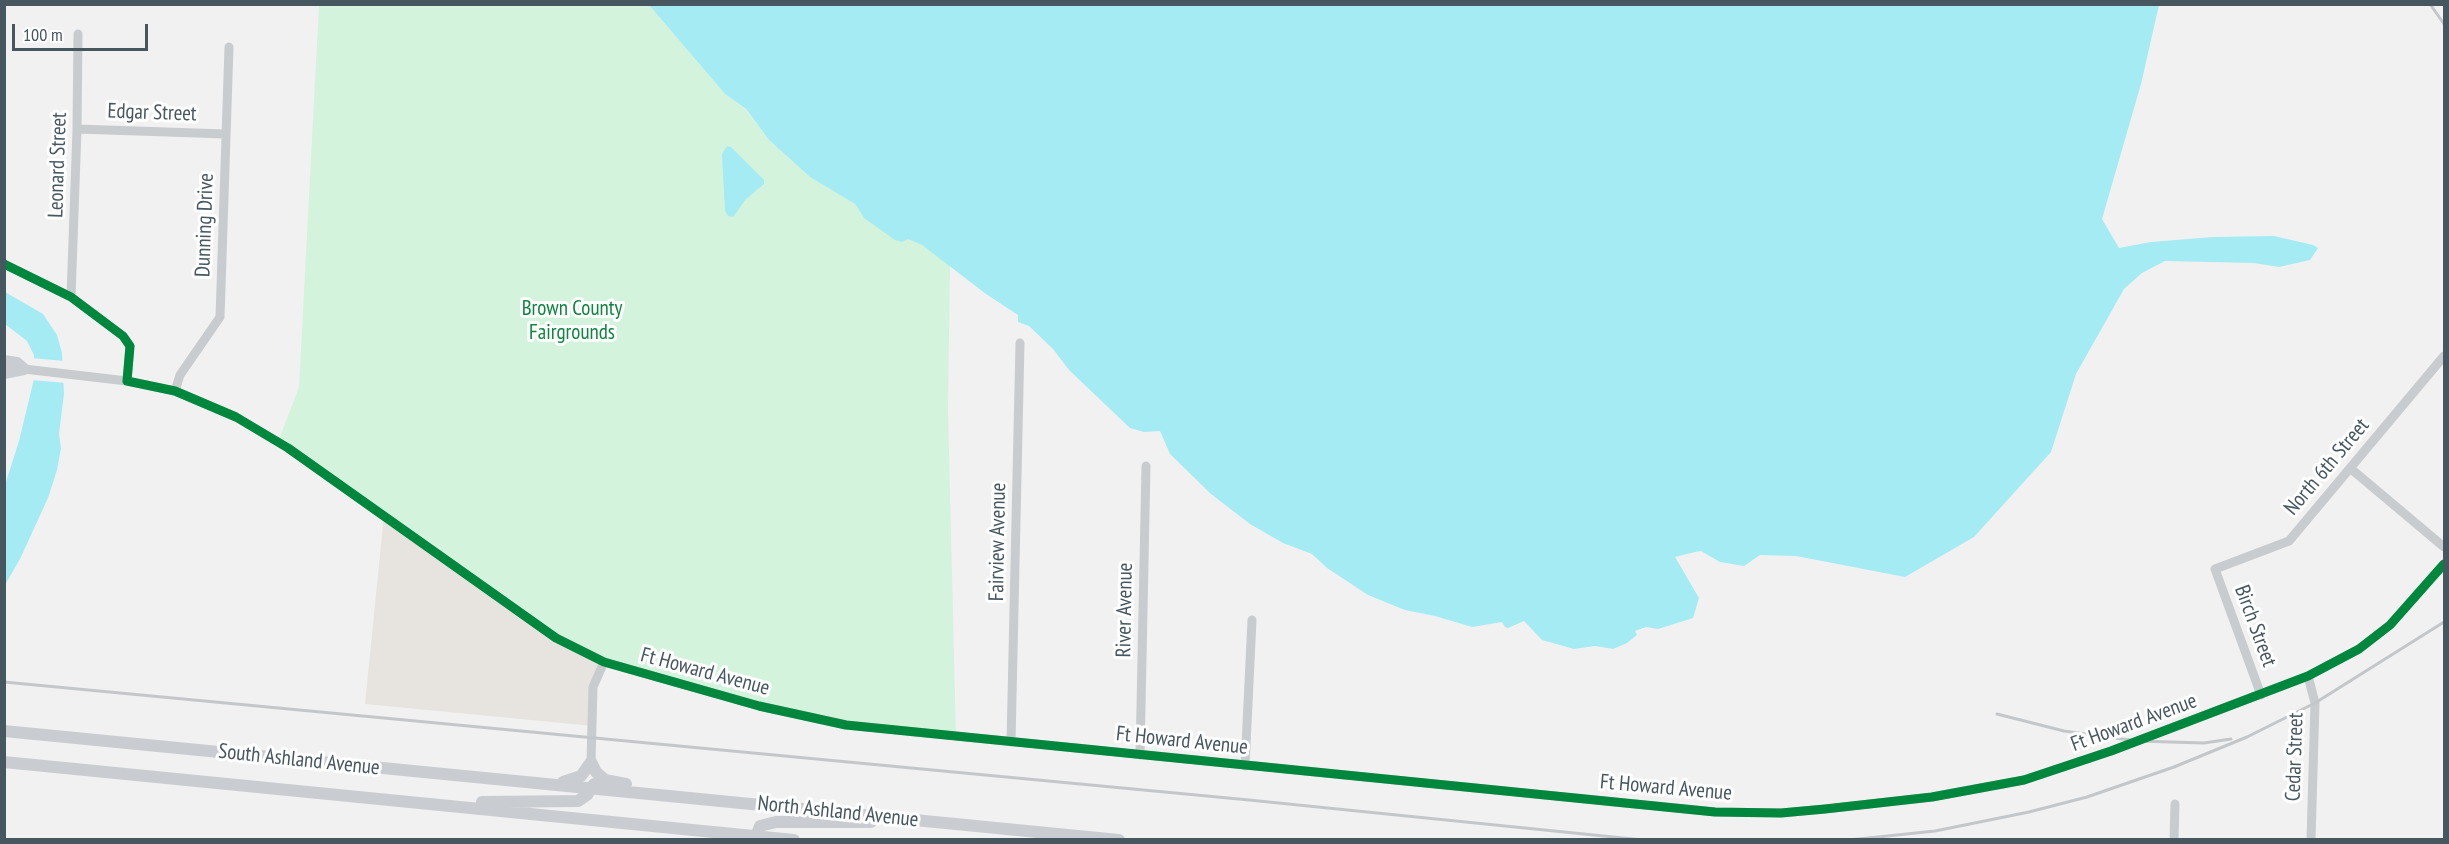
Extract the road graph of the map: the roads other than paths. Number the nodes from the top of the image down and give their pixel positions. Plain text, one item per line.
1 (78, 34) dead end
2 (229, 47) dead end
3 (77, 129) junction
4 (226, 134) junction
5 (4, 264) edge
6 (71, 297) junction
7 (1020, 343) dead end
8 (2445, 356) edge
9 (4, 361) edge
10 (24, 369) junction
11 (4, 373) edge
12 (127, 381) junction
13 (175, 391) junction
14 (1146, 466) dead end
15 (2350, 468) junction
16 (2445, 547) edge
17 (2445, 564) edge
18 (2214, 569) joint
19 (1252, 620) dead end
20 (604, 662) junction
21 (2308, 676) junction
22 (2261, 695) junction
23 (4, 731) edge
24 (1011, 742) junction
25 (1140, 755) junction
26 (4, 762) edge
27 (1245, 766) junction
28 (594, 767) junction
29 (547, 784) junction
30 (593, 789) junction
31 (2175, 804) dead end
32 (466, 807) junction
33 (812, 809) junction
34 (492, 810) junction
35 (587, 819) joint
36 (902, 819) junction
37 (755, 837) edge
38 (789, 839) edge
39 (733, 840) edge
40 (794, 840) edge
41 (1119, 840) edge
42 (2174, 840) edge
43 (2310, 840) edge

1 - 3 street, Leonard Street
2 - 4 street, Dunning Drive
3 - 4 street, Edgar Street
3 - 6 street, Leonard Street
4 - 13 street, Dunning Drive
5 - 6 street
6 - 12 street
7 - 24 street, Fairview Avenue
8 - 15 street, North 6th Street
9 - 10 main road
10 - 11 main road
10 - 12 street, Ft Howard Avenue
12 - 13 street, Ft Howard Avenue
13 - 20 street, Ft Howard Avenue
14 - 25 street, River Avenue
15 - 16 street
15 - 18 street, North 6th Street
17 - 21 street, Ft Howard Avenue
18 - 22 street, Birch Street
19 - 27 street
20 - 24 street, Ft Howard Avenue
20 - 28 street
21 - 22 street, Ft Howard Avenue
21 - 43 street, Cedar Street
22 - 27 street, Ft Howard Avenue
23 - 29 main road, South Ashland Avenue
24 - 25 street, Ft Howard Avenue
25 - 27 street, Ft Howard Avenue
26 - 32 main road, South Ashland Avenue
28 - 29 main road
28 - 30 main road
28 - 33 main road
29 - 30 main road, South Ashland Avenue
30 - 32 main road
30 - 33 main road, North Ashland Avenue
31 - 42 street
32 - 34 main road, South Ashland Avenue
33 - 36 main road, North Ashland Avenue
34 - 35 main road, South Ashland Avenue
34 - 39 main road
35 - 37 main road, North Ashland Avenue
36 - 37 main road
36 - 41 main road, North Ashland Avenue
37 - 38 main road, North Ashland Avenue
38 - 40 main road, North Ashland Avenue

